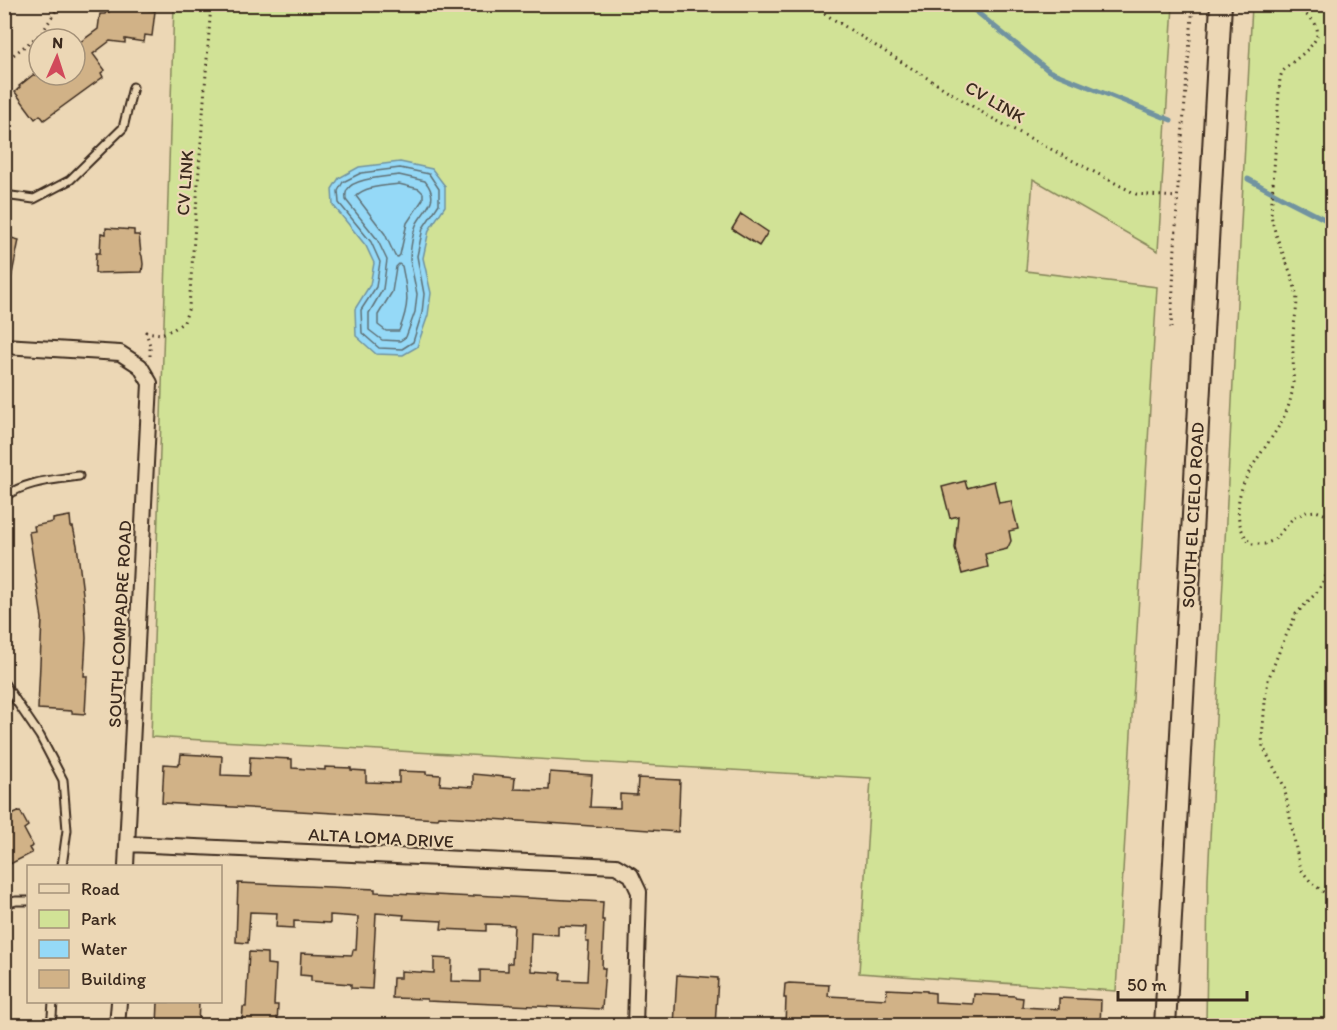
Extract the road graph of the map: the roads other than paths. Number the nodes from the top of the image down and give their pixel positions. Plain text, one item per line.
1 (1221, 4) edge
2 (133, 87) dead end
3 (4, 195) edge
4 (4, 346) edge
5 (79, 476) dead end
6 (4, 497) edge
7 (4, 683) edge
8 (128, 844) junction
9 (62, 865) edge
10 (126, 865) edge
11 (27, 901) edge
12 (4, 904) edge
13 (53, 1003) edge
14 (119, 1003) edge
15 (49, 1026) edge
16 (117, 1026) edge
17 (635, 1026) edge
18 (1165, 1026) edge

1 - 18 street, SOUTH EL CIELO ROAD
2 - 3 lane
4 - 8 street, SOUTH COMPADRE ROAD
5 - 6 lane
7 - 9 lane
8 - 10 street, SOUTH COMPADRE ROAD
8 - 17 street, ALTA LOMA DRIVE
11 - 12 lane
13 - 15 lane
14 - 16 street

